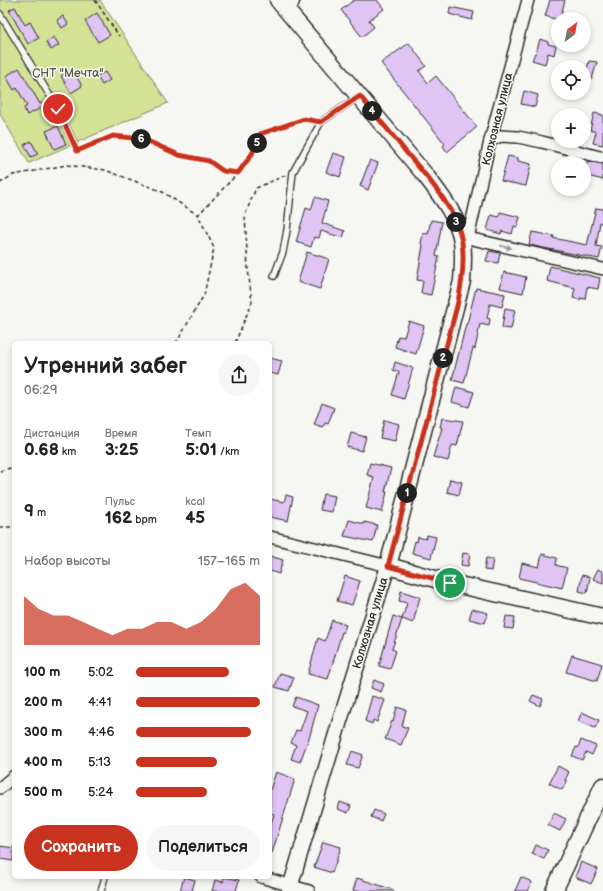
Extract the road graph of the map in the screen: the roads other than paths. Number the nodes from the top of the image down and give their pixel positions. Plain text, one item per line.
1 (278, 0) edge
2 (528, 0) edge
3 (291, 7) edge
4 (0, 14) edge
5 (360, 96) junction
6 (490, 142) junction
7 (74, 144) road end
8 (603, 156) edge
9 (465, 240) junction
10 (603, 269) edge
11 (274, 276) dead end
12 (272, 537) edge
13 (388, 566) junction
14 (603, 616) edge
15 (12, 778) edge
16 (603, 786) edge
17 (0, 788) edge
18 (104, 879) edge
19 (266, 879) edge
20 (290, 888) edge
21 (101, 891) edge
22 (309, 891) edge
23 (554, 891) edge

1 - 3 main road, Колхозная улица
2 - 6 street, Колхозная улица
3 - 5 main road, Колхозная улица
4 - 7 lane
5 - 9 main road, Колхозная улица
5 - 11 lane
6 - 8 street
6 - 9 street, Колхозная улица
9 -> 10 street
9 - 13 main road, Колхозная улица
12 - 13 street
13 - 14 main road
13 - 20 street, Колхозная улица
15 - 17 street
16 - 23 main road
18 - 21 lane
19 - 20 street
20 - 22 street

